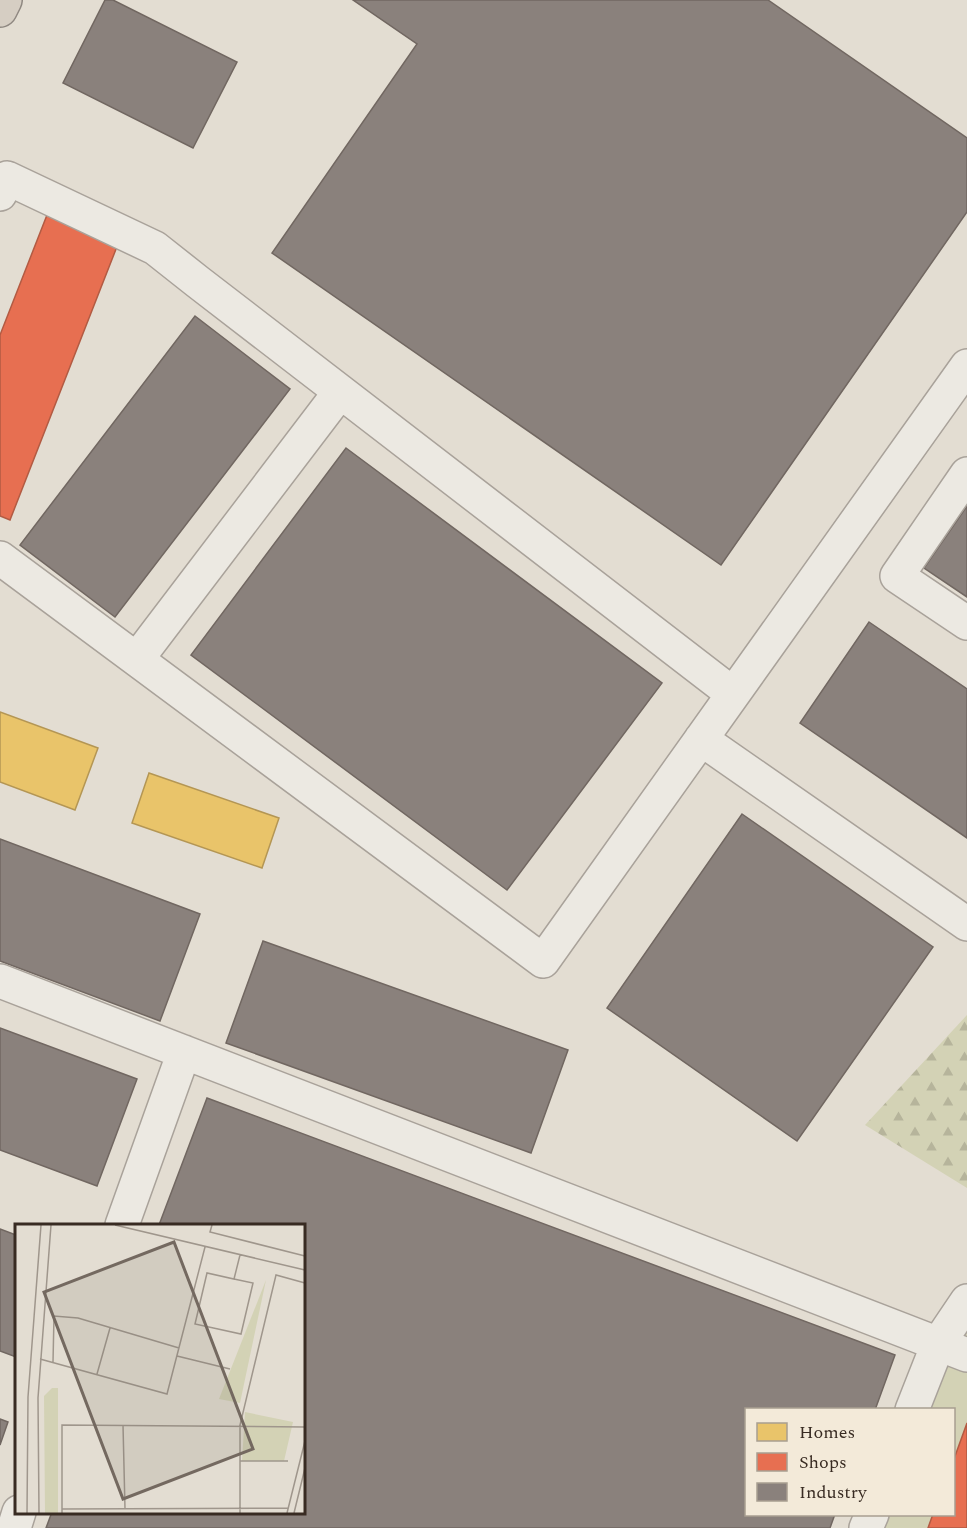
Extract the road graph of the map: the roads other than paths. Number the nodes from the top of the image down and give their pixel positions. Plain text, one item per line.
1 (5, 0) edge
2 (0, 10) edge
3 (0, 194) edge
4 (967, 366) edge
5 (340, 392) junction
6 (967, 474) edge
7 (0, 558) edge
8 (967, 623) edge
9 (137, 659) junction
10 (734, 694) junction
11 (701, 739) junction
12 (967, 924) edge
13 (0, 981) edge
14 (184, 1052) junction
15 (122, 1224) edge
16 (967, 1301) edge
17 (952, 1350) edge
18 (913, 1408) edge
19 (20, 1513) edge
20 (14, 1528) edge

1 - 2 highway
3 - 5 lane
4 - 10 lane
5 - 9 lane
5 - 10 lane
6 - 8 lane
7 - 9 lane
9 - 11 lane
10 - 11 lane
11 - 12 lane
13 - 14 lane
14 - 15 lane
14 - 17 lane
16 - 17 lane
17 - 18 lane
19 - 20 lane

